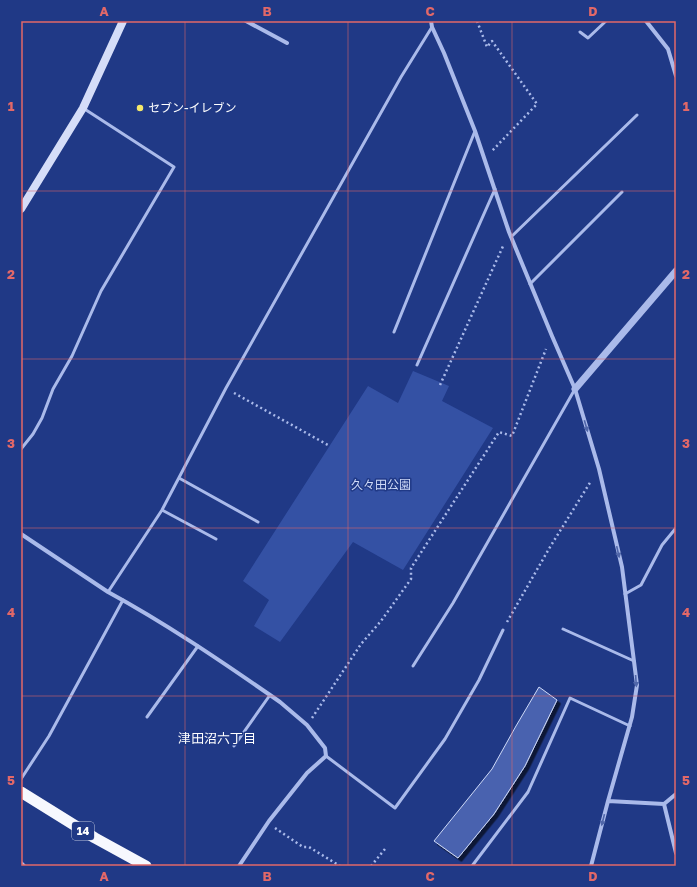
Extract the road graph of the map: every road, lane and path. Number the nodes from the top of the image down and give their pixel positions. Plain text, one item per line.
1 (123, 21) edge
2 (246, 21) edge
3 (431, 21) edge
4 (477, 21) edge
5 (606, 21) edge
6 (646, 21) edge
7 (432, 28) junction
8 (580, 32) dead end
9 (287, 43) dead end
10 (676, 76) edge
11 (83, 108) junction
12 (637, 115) dead end
13 (475, 131) junction
14 (484, 159) junction
15 (495, 189) junction
16 (622, 192) dead end
17 (21, 209) edge
18 (510, 235) junction
19 (676, 271) edge
20 (530, 284) junction
21 (394, 332) dead end
22 (552, 336) junction
23 (417, 365) dead end
24 (440, 385) dead end
25 (226, 388) junction
26 (575, 389) junction
27 (328, 445) dead end
28 (21, 449) edge
29 (599, 469) junction
30 (179, 478) junction
31 (162, 510) junction
32 (258, 522) dead end
33 (676, 528) edge
34 (21, 534) edge
35 (216, 539) dead end
36 (108, 592) junction
37 (625, 594) junction
38 (123, 600) junction
39 (563, 629) dead end
40 (503, 630) joint
41 (198, 646) junction
42 (634, 661) junction
43 (413, 666) dead end
44 (270, 696) junction
45 (146, 717) dead end
46 (307, 725) junction
47 (630, 726) junction
48 (234, 746) dead end
49 (326, 756) junction
50 (21, 779) edge
51 (21, 792) edge
52 (676, 794) edge
53 (608, 801) junction
54 (664, 804) junction
55 (268, 822) junction
56 (385, 849) dead end
57 (676, 853) edge
58 (21, 863) edge
59 (24, 866) edge
60 (146, 866) edge
61 (239, 866) edge
62 (340, 866) edge
63 (372, 866) edge
64 (472, 866) edge
65 (591, 866) edge

1 - 11 main road
2 - 9 street
3 - 7 street
4 - 14 path
5 - 8 lane
6 - 10 street
7 - 13 street
7 - 25 lane
11 - 17 main road
11 - 28 lane
12 - 18 lane
13 - 14 street
13 - 21 lane
14 - 15 street
15 - 18 street
15 - 23 lane
16 - 20 lane
18 - 20 street
18 - 24 path
19 - 26 street
20 - 22 street
22 - 26 street
22 - 46 path
25 - 27 path
25 - 30 lane
26 -> 29 street
26 - 43 lane
29 -> 37 street
29 - 40 path
30 - 31 lane
30 - 32 lane
31 - 35 lane
31 - 36 lane
33 - 37 lane
34 - 36 street
36 - 38 street
37 - 42 street
38 - 41 street
38 - 50 lane
39 - 42 lane
40 - 49 lane
41 - 44 street
41 - 45 lane
42 -> 47 street
44 - 46 street
44 - 48 lane
46 - 49 street
47 - 53 street
47 - 64 lane
49 - 55 street
51 - 60 highway, 14
52 - 54 street
53 - 54 street
53 -> 65 street
54 - 57 street
55 - 61 street
55 - 62 path
56 - 63 path
58 - 59 street

